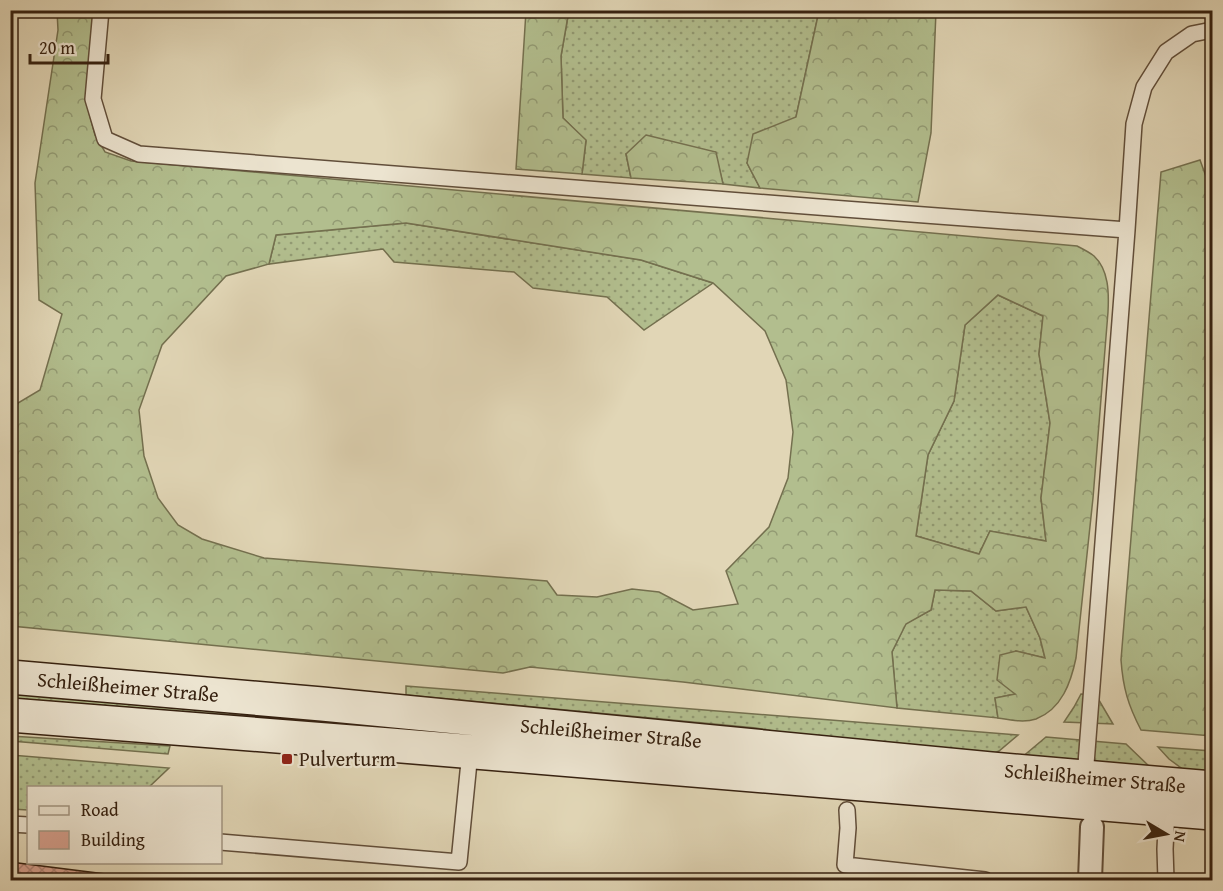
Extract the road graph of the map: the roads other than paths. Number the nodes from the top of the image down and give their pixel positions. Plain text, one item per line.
1 (101, 10) edge
2 (1212, 30) edge
3 (1127, 230) junction
4 (10, 677) edge
5 (10, 715) edge
6 (470, 752) junction
7 (1085, 777) junction
8 (1212, 788) edge
9 (1167, 809) junction
10 (847, 810) dead end
11 (1212, 813) edge
12 (10, 824) edge
13 (27, 825) edge
14 (1092, 827) dead end
15 (222, 842) edge
16 (985, 880) edge
17 (1090, 880) edge
18 (1166, 880) edge

1 - 3 lane
2 - 3 lane
3 - 7 lane
4 - 7 main road, Schleißheimer Straße
5 - 6 main road, Schleißheimer Straße
6 - 9 main road, Schleißheimer Straße
6 - 15 lane
7 - 8 main road, Schleißheimer Straße
9 - 11 main road, Schleißheimer Straße
9 - 18 lane
10 - 16 lane
12 - 13 lane
14 - 17 street

